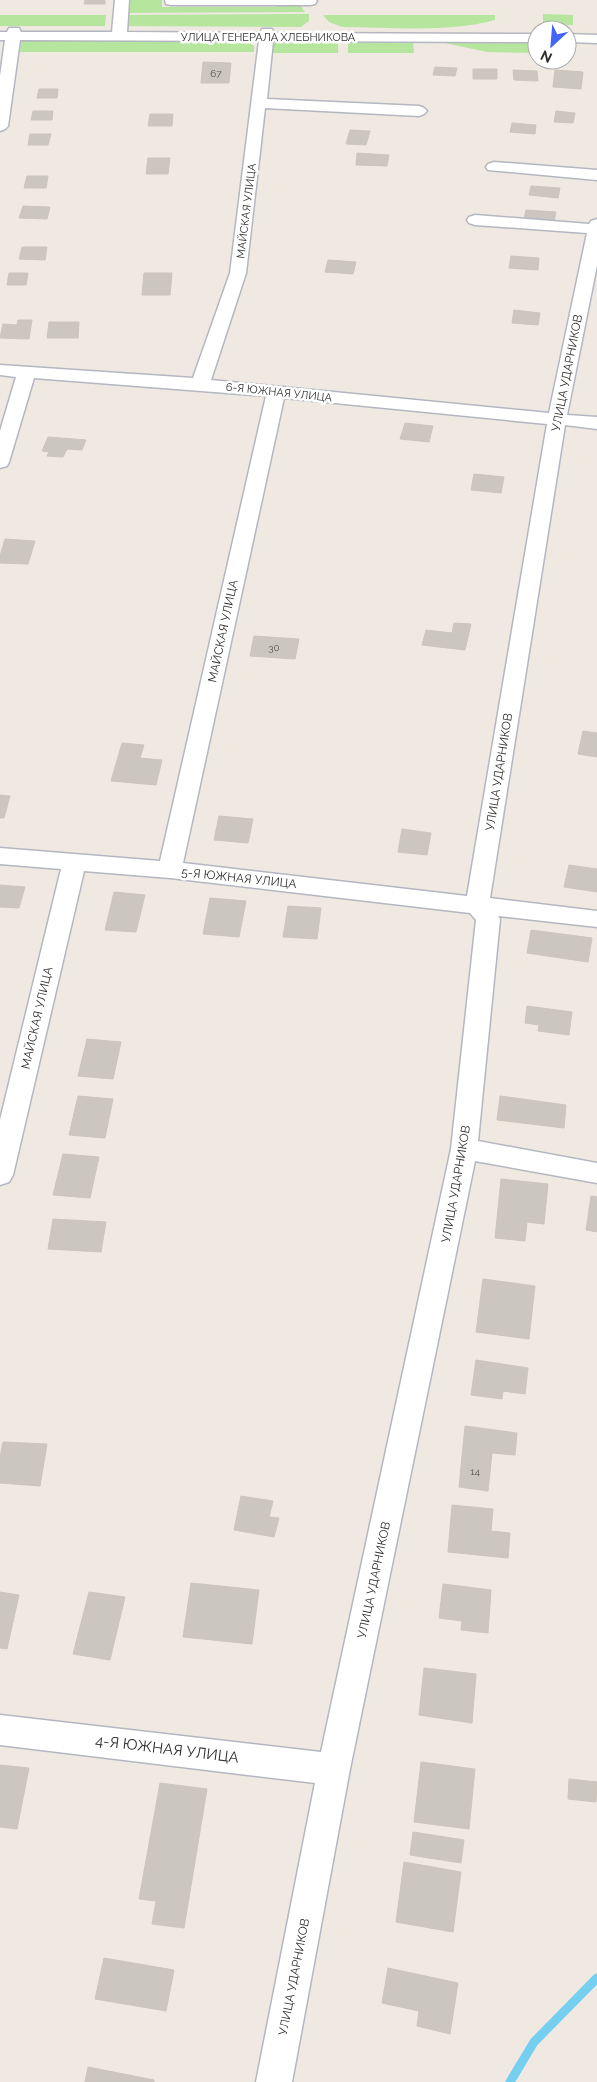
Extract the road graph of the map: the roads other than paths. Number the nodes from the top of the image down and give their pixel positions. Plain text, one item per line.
1 (122, 0) edge
2 (310, 0) edge
3 (172, 1) edge
4 (326, 28) junction
5 (527, 33) edge
6 (7, 34) edge
7 (119, 34) junction
8 (577, 34) edge
9 (267, 35) junction
10 (593, 35) edge
11 (207, 37) junction
12 (577, 37) edge
13 (527, 38) edge
14 (206, 55) dead end
15 (259, 102) junction
16 (419, 111) dead end
17 (0, 126) edge
18 (494, 167) dead end
19 (597, 175) edge
20 (475, 220) dead end
21 (596, 235) edge
22 (0, 370) edge
23 (26, 371) junction
24 (200, 384) junction
25 (276, 392) junction
26 (557, 419) junction
27 (597, 423) edge
28 (0, 462) edge
29 (0, 856) edge
30 (74, 862) junction
31 (170, 870) junction
32 (477, 905) junction
33 (597, 919) edge
34 (464, 1149) junction
35 (597, 1173) edge
36 (0, 1175) edge
37 (0, 1730) edge
38 (334, 1769) junction
39 (274, 2082) edge

1 - 7 street
2 - 3 street
2 - 4 street
4 - 5 street, УЛИЦА ГЕНЕРАЛА ХЛЕБНИКОВА
4 - 9 street, УЛИЦА ГЕНЕРАЛА ХЛЕБНИКОВА
4 - 13 street, УЛИЦА ГЕНЕРАЛА ХЛЕБНИКОВА
6 - 7 street, УЛИЦА ГЕНЕРАЛА ХЛЕБНИКОВА
6 - 17 street
7 - 9 street, УЛИЦА ГЕНЕРАЛА ХЛЕБНИКОВА
7 - 11 street, УЛИЦА ГЕНЕРАЛА ХЛЕБНИКОВА
8 - 10 street
9 - 11 street, УЛИЦА ГЕНЕРАЛА ХЛЕБНИКОВА
9 - 15 street, МАЙСКАЯ УЛИЦА
10 - 12 street
11 - 14 street
15 - 16 street
15 - 24 street, МАЙСКАЯ УЛИЦА
18 - 19 street
20 - 21 street
21 - 26 street, УЛИЦА УДАРНИКОВ
22 - 23 street, 6-Я ЮЖНАЯ УЛИЦА
23 - 24 street, 6-Я ЮЖНАЯ УЛИЦА
23 - 28 street
24 - 25 street, 6-Я ЮЖНАЯ УЛИЦА
25 - 26 street, 6-Я ЮЖНАЯ УЛИЦА
25 - 31 street, МАЙСКАЯ УЛИЦА
26 - 27 street, 6-Я ЮЖНАЯ УЛИЦА
26 - 32 street, УЛИЦА УДАРНИКОВ
29 - 30 street, 5-Я ЮЖНАЯ УЛИЦА
30 - 31 street, 5-Я ЮЖНАЯ УЛИЦА
30 - 36 street, МАЙСКАЯ УЛИЦА
31 - 32 street, 5-Я ЮЖНАЯ УЛИЦА
32 - 33 street, 5-Я ЮЖНАЯ УЛИЦА
32 - 34 street, УЛИЦА УДАРНИКОВ
34 - 35 street
34 - 38 street, УЛИЦА УДАРНИКОВ
37 - 38 street, 4-Я ЮЖНАЯ УЛИЦА
38 - 39 street, УЛИЦА УДАРНИКОВ

